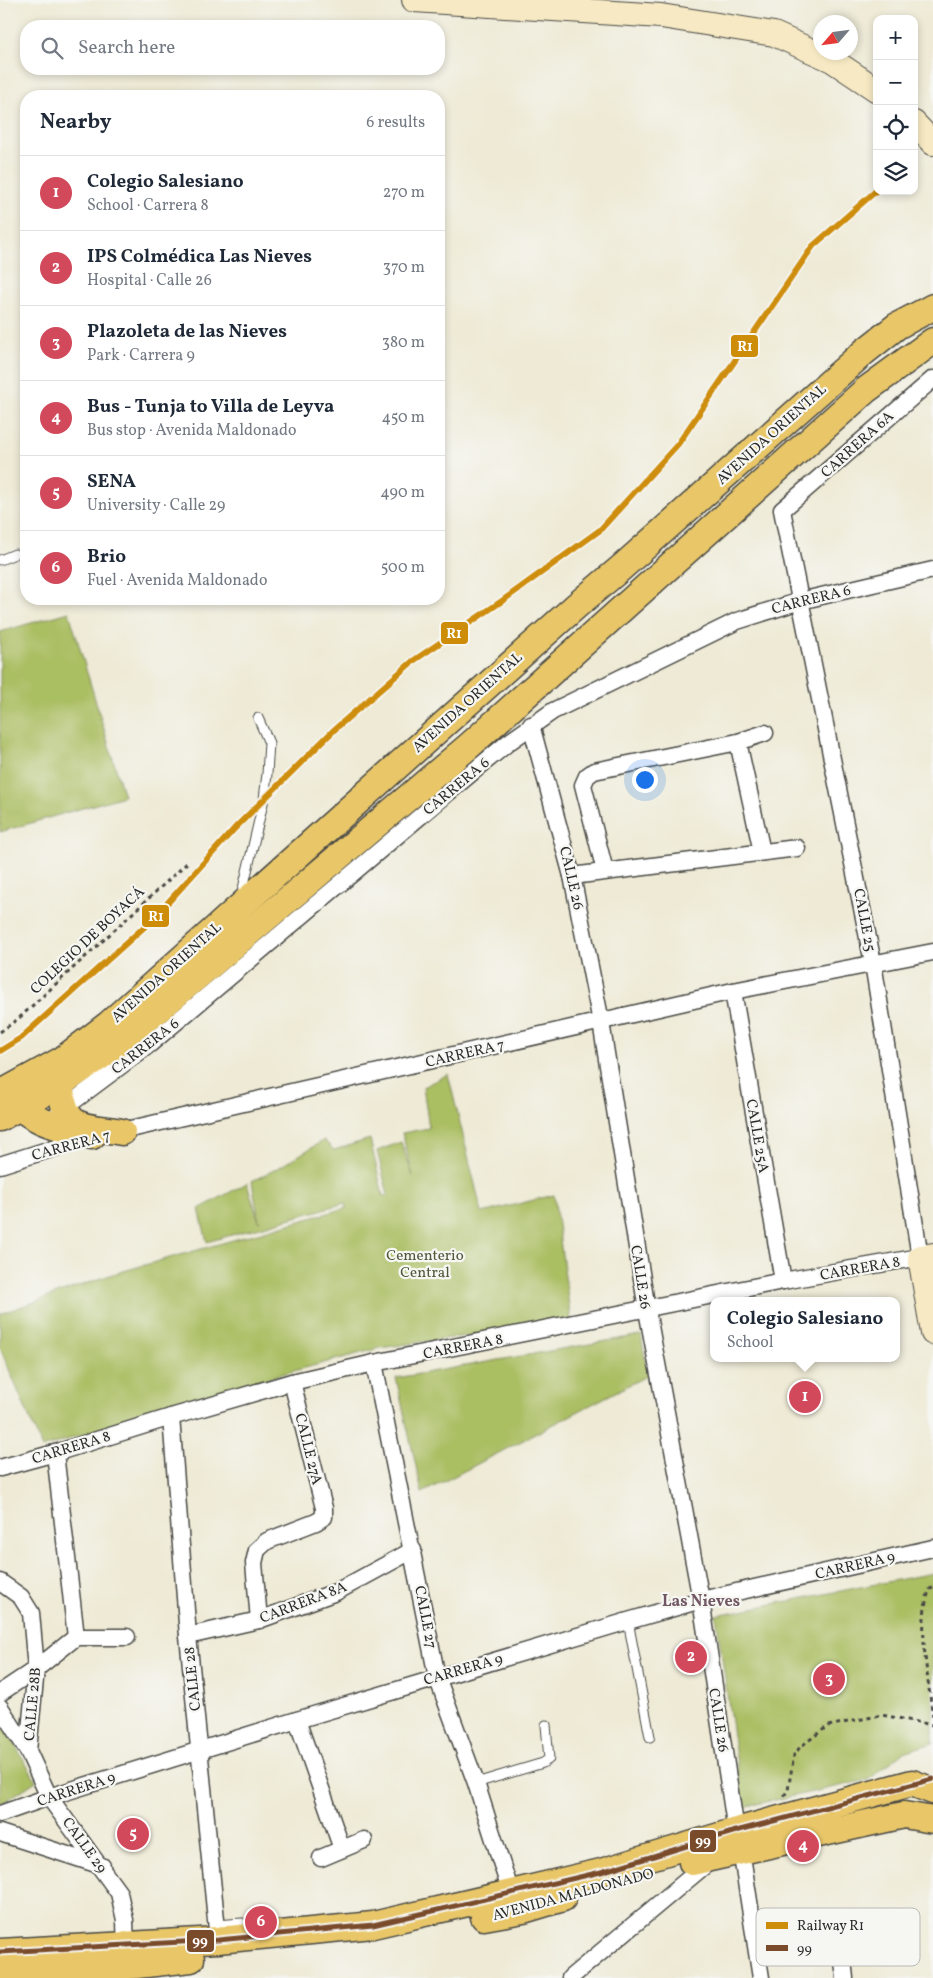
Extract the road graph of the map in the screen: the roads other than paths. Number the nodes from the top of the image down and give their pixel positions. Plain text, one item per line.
1 (414, 0) edge
2 (873, 87) edge
3 (918, 127) edge
4 (933, 143) edge
5 (933, 307) edge
6 (933, 342) edge
7 (933, 379) edge
8 (782, 510) joint
9 (15, 554) dead end
10 (0, 560) edge
11 (932, 573) edge
12 (800, 601) junction
13 (258, 718) dead end
14 (531, 726) junction
15 (765, 733) dead end
16 (738, 742) junction
17 (797, 848) dead end
18 (762, 852) junction
19 (604, 871) junction
20 (572, 876) junction
21 (239, 907) junction
22 (933, 952) edge
23 (873, 962) junction
24 (733, 991) junction
25 (601, 1022) junction
26 (6, 1103) edge
27 (56, 1105) junction
28 (122, 1132) junction
29 (92, 1136) junction
30 (0, 1165) edge
31 (926, 1256) edge
32 (783, 1281) junction
33 (646, 1310) junction
34 (933, 1333) edge
35 (374, 1364) junction
36 (292, 1382) junction
37 (171, 1417) junction
38 (0, 1454) edge
39 (55, 1454) junction
40 (21, 1462) junction
41 (0, 1468) edge
42 (933, 1548) edge
43 (413, 1550) junction
44 (0, 1582) edge
45 (701, 1600) junction
46 (259, 1620) junction
47 (628, 1621) junction
48 (188, 1636) junction
49 (76, 1637) junction
50 (127, 1637) dead end
51 (36, 1669) junction
52 (437, 1676) junction
53 (0, 1693) edge
54 (0, 1706) edge
55 (296, 1720) junction
56 (546, 1725) dead end
57 (650, 1738) dead end
58 (28, 1750) junction
59 (200, 1750) junction
60 (476, 1783) junction
61 (928, 1787) edge
62 (49, 1797) junction
63 (0, 1814) edge
64 (904, 1815) junction
65 (933, 1820) edge
66 (0, 1833) edge
67 (364, 1840) dead end
68 (732, 1845) junction
69 (342, 1849) junction
70 (322, 1858) dead end
71 (102, 1866) junction
72 (511, 1893) junction
73 (218, 1932) junction
74 (0, 1952) edge
75 (126, 1955) junction
76 (756, 1955) edge
77 (162, 1961) edge
78 (0, 1974) edge
79 (570, 1978) edge

1 - 2 main road
3 - 4 main road
5 - 21 main road, AVENIDA ORIENTAL
6 - 27 main road, AVENIDA ORIENTAL
7 - 8 street, CARRERA 6A
8 - 12 street, CALLE 25
9 - 10 lane
11 - 12 street, CARRERA 6
12 - 14 street, CARRERA 6
12 - 23 street, CALLE 25
13 - 21 lane
14 - 20 street, CALLE 26
14 - 27 street, CARRERA 6
15 - 16 street
16 - 18 street
16 - 19 street
17 - 18 street
18 - 19 street
19 - 20 street
20 - 25 street, CALLE 26
21 - 26 main road, AVENIDA ORIENTAL
22 - 23 street, CARRERA 7
23 - 24 street, CARRERA 7
23 - 31 street, CALLE 25
24 - 25 street, CARRERA 7
24 - 32 street, CALLE 25A
25 - 28 street, CARRERA 7
25 - 33 street, CALLE 26
26 - 27 main road, AVENIDA ORIENTAL
26 - 27 main road
27 - 28 main road
27 - 29 main road
28 - 29 street, CARRERA 7
29 - 30 street, CARRERA 7
31 - 32 street, CARRERA 8
31 - 34 main road, CALLE 25
32 - 33 street, CARRERA 8
33 - 35 street, CARRERA 8
33 - 45 street, CALLE 26
35 - 36 street, CARRERA 8
35 - 43 street, CALLE 27
36 - 37 street, CARRERA 8
36 - 46 street, CALLE 27A
37 - 39 street, CARRERA 8
37 - 48 street, CALLE 28
38 - 40 street
39 - 40 street, CARRERA 8
39 - 49 street
40 - 41 street, CARRERA 8
42 - 45 street, CARRERA 9
43 - 46 street, CARRERA 8A
43 - 52 street, CALLE 27
44 - 51 street, CALLE 28B
45 - 47 street, CARRERA 9
45 - 68 street, CALLE 26
46 - 48 street, CARRERA 8A
47 - 52 street, CARRERA 9
47 - 57 lane
48 - 59 street, CALLE 28
49 - 50 street
49 - 51 street
51 - 53 street
51 - 58 street, CALLE 28B
52 - 55 street, CARRERA 9
52 - 60 street, CALLE 27
54 - 58 street, CALLE 29
55 - 59 street, CARRERA 9
55 - 69 street
56 - 60 lane
58 - 62 street, CALLE 29
59 - 62 street, CARRERA 9
59 - 73 street, CALLE 28
60 - 72 street, CALLE 27
61 - 64 main road
61 - 68 main road, AVENIDA MALDONADO
62 - 63 street, CARRERA 9
62 - 71 street, CALLE 29
64 - 65 main road
64 - 68 main road, AVENIDA MALDONADO
66 - 71 street
67 - 69 street
68 - 72 main road, AVENIDA MALDONADO
68 - 76 street, CALLE 26
68 - 77 main road, AVENIDA MALDONADO
68 - 79 street
69 - 70 street
71 - 75 street, CALLE 29
72 - 73 main road, AVENIDA MALDONADO
73 - 77 main road, AVENIDA MALDONADO
74 - 75 main road, AVENIDA MALDONADO
75 - 77 main road, AVENIDA MALDONADO
75 - 78 main road, AVENIDA MALDONADO

